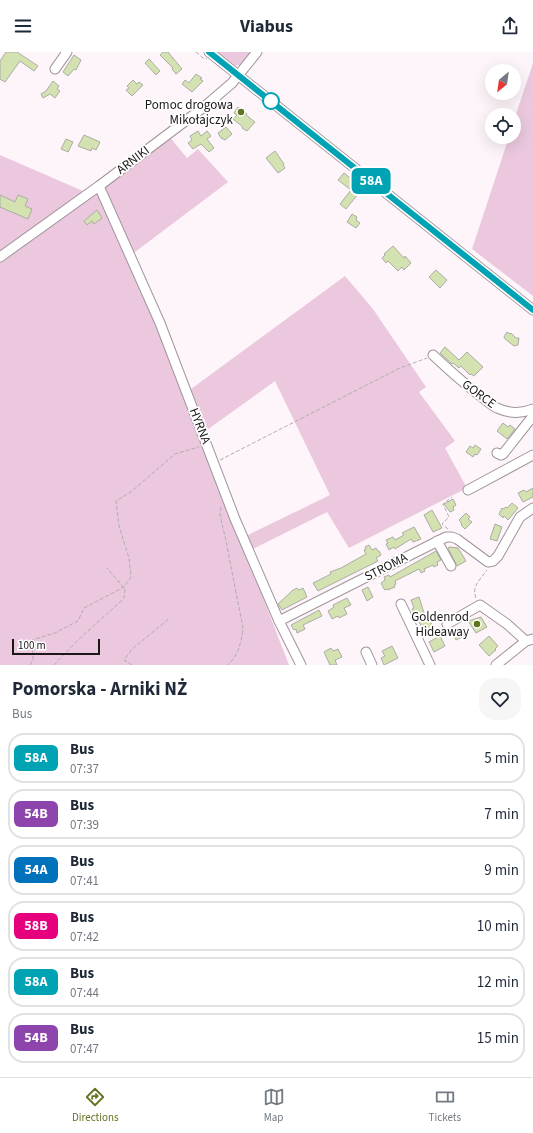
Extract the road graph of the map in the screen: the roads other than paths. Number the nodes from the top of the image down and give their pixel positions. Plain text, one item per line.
1 (67, 52) edge
2 (257, 52) edge
3 (209, 55) edge
4 (55, 69) dead end
5 (238, 75) junction
6 (99, 186) junction
7 (0, 257) edge
8 (533, 310) edge
9 (433, 355) road end
10 (533, 409) edge
11 (533, 416) edge
12 (497, 453) dead end
13 (533, 455) edge
14 (468, 490) dead end
15 (533, 508) edge
16 (437, 541) junction
17 (451, 566) dead end
18 (401, 604) dead end
19 (279, 621) junction
20 (447, 624) dead end
21 (529, 640) edge
22 (366, 652) dead end
23 (301, 665) edge
24 (372, 665) edge
25 (430, 665) edge
26 (496, 665) edge

1 - 4 street
2 - 5 street, ARNIKI
3 - 5 street
5 - 6 street, ARNIKI
5 - 8 street
6 - 7 street, ARNIKI
6 - 19 street, HYRNA
9 - 10 street, GORCE
11 - 12 street
13 - 14 street
15 - 16 street, STROMA
16 - 17 street
16 - 19 street, STROMA
18 - 25 street
19 - 23 street, HYRNA
20 - 21 street
21 - 26 street
22 - 24 street

